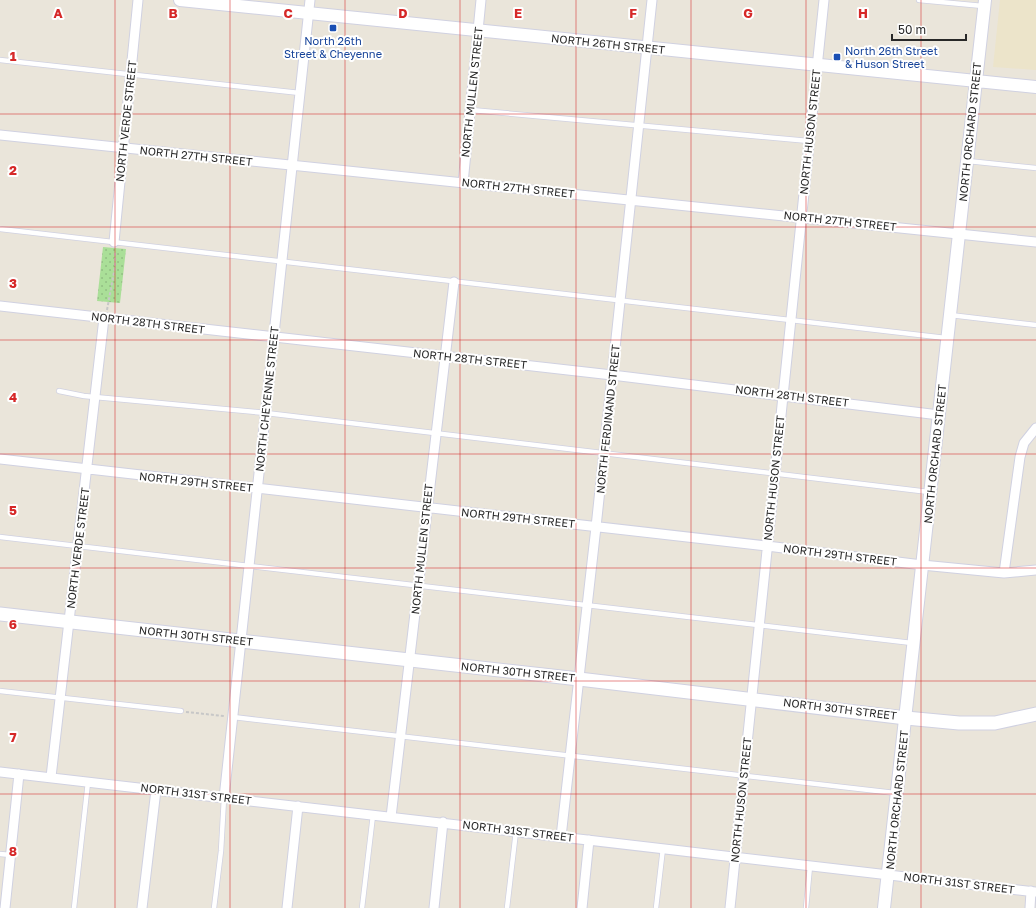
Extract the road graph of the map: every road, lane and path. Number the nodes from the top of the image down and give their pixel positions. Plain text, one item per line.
1 (138, 0) edge
2 (180, 0) edge
3 (310, 0) edge
4 (481, 0) edge
5 (652, 0) edge
6 (824, 0) edge
7 (919, 0) edge
8 (985, 3) edge
9 (309, 14) junction
10 (478, 31) junction
11 (647, 48) junction
12 (0, 60) edge
13 (817, 65) junction
14 (130, 73) junction
15 (976, 81) junction
16 (1036, 87) edge
17 (300, 93) junction
18 (471, 110) junction
19 (639, 125) junction
20 (0, 135) edge
21 (809, 141) junction
22 (124, 148) junction
23 (968, 161) junction
24 (293, 166) junction
25 (1036, 168) edge
26 (464, 183) junction
27 (631, 200) junction
28 (801, 217) junction
29 (0, 229) edge
30 (959, 234) junction
31 (114, 242) junction
32 (1036, 242) edge
33 (282, 261) junction
34 (454, 282) junction
35 (620, 300) junction
36 (0, 306) edge
37 (950, 315) junction
38 (104, 318) junction
39 (791, 319) junction
40 (1036, 325) edge
41 (274, 338) junction
42 (948, 338) junction
43 (444, 356) junction
44 (612, 375) junction
45 (60, 391) dead end
46 (783, 395) junction
47 (96, 396) junction
48 (266, 413) junction
49 (939, 415) junction
50 (1036, 428) edge
51 (436, 432) junction
52 (604, 452) junction
53 (0, 459) edge
54 (87, 469) junction
55 (775, 472) junction
56 (258, 489) junction
57 (931, 492) junction
58 (426, 508) junction
59 (596, 527) junction
60 (0, 537) edge
61 (78, 546) junction
62 (767, 546) junction
63 (250, 566) junction
64 (922, 566) junction
65 (1036, 570) edge
66 (1004, 573) junction
67 (418, 586) junction
68 (587, 605) junction
69 (0, 614) edge
70 (70, 621) junction
71 (759, 625) junction
72 (241, 641) junction
73 (914, 643) junction
74 (408, 660) junction
75 (579, 678) junction
76 (0, 691) edge
77 (60, 698) junction
78 (751, 698) junction
79 (181, 711) joint
80 (1036, 714) edge
81 (233, 717) junction
82 (906, 718) junction
83 (401, 737) junction
84 (570, 756) junction
85 (0, 772) edge
86 (19, 774) junction
87 (744, 775) junction
88 (51, 777) junction
89 (88, 782) junction
90 (156, 790) junction
91 (897, 793) junction
92 (224, 798) junction
93 (298, 806) junction
94 (373, 815) junction
95 (391, 817) junction
96 (443, 822) junction
97 (516, 831) junction
98 (561, 837) junction
99 (589, 840) junction
100 (663, 848) junction
101 (0, 854) edge
102 (11, 856) junction
103 (735, 857) junction
104 (810, 866) junction
105 (888, 875) junction
106 (1034, 892) edge
107 (5, 908) edge
108 (74, 908) edge
109 (142, 908) edge
110 (214, 908) edge
111 (287, 908) edge
112 (362, 908) edge
113 (434, 908) edge
114 (507, 908) edge
115 (582, 908) edge
116 (656, 908) edge
117 (730, 908) edge
118 (806, 908) edge
119 (884, 908) edge
120 (1030, 908) edge

1 - 14 street, NORTH VERDE STREET
2 - 9 street, NORTH 26TH STREET
3 - 9 street, NORTH CHEYENNE STREET
4 - 10 street, NORTH MULLEN STREET
5 - 11 street, NORTH FERDINAND STREET
6 - 13 street, NORTH HUSON STREET
7 - 8 lane
8 - 15 street, NORTH ORCHARD STREET
9 - 10 street, NORTH 26TH STREET
9 - 17 street, NORTH CHEYENNE STREET
10 - 11 street, NORTH 26TH STREET
10 - 18 street, NORTH MULLEN STREET
11 - 13 street, NORTH 26TH STREET
11 - 19 street, NORTH FERDINAND STREET
12 - 14 lane
13 - 15 street, NORTH 26TH STREET
13 - 21 street, NORTH HUSON STREET
14 - 17 lane
14 - 22 street, NORTH VERDE STREET
15 - 16 street, NORTH 26TH STREET
15 - 23 street, NORTH ORCHARD STREET
17 - 24 street, NORTH CHEYENNE STREET
18 - 19 lane
18 - 26 street, NORTH MULLEN STREET
19 - 21 lane
19 - 27 street, NORTH FERDINAND STREET
20 - 22 street, NORTH 27TH STREET
21 - 28 street, NORTH HUSON STREET
22 - 24 street, NORTH 27TH STREET
22 - 31 street, NORTH VERDE STREET
23 - 25 lane
23 - 30 street, NORTH ORCHARD STREET
24 - 26 street, NORTH 27TH STREET
24 - 33 street, NORTH CHEYENNE STREET
26 - 27 street, NORTH 27TH STREET
27 - 28 street, NORTH 27TH STREET
27 - 35 street, NORTH FERDINAND STREET
28 - 30 street, NORTH 27TH STREET
28 - 39 street, NORTH HUSON STREET
29 - 31 lane
30 - 32 street, NORTH 27TH STREET
30 - 37 street, NORTH ORCHARD STREET
31 - 33 lane
31 - 38 path
33 - 34 lane
33 - 41 street, NORTH CHEYENNE STREET
34 - 35 lane
34 - 43 street, NORTH MULLEN STREET
35 - 39 lane
35 - 44 street, NORTH FERDINAND STREET
36 - 38 street, NORTH 28TH STREET
37 - 40 lane
37 - 42 street, NORTH ORCHARD STREET
38 - 41 street, NORTH 28TH STREET
38 - 47 street, NORTH VERDE STREET
39 - 42 lane
39 - 46 street, NORTH HUSON STREET
41 - 43 street, NORTH 28TH STREET
41 - 48 street, NORTH CHEYENNE STREET
42 - 49 street, NORTH ORCHARD STREET
43 - 44 street, NORTH 28TH STREET
43 - 51 street, NORTH MULLEN STREET
44 - 46 street, NORTH 28TH STREET
44 - 52 street, NORTH FERDINAND STREET
45 - 47 lane
46 - 49 street, NORTH 28TH STREET
46 - 55 street, NORTH HUSON STREET
47 - 48 lane
47 - 54 street, NORTH VERDE STREET
48 - 51 lane
48 - 56 street, NORTH CHEYENNE STREET
49 - 57 street, NORTH ORCHARD STREET
50 - 66 street
51 - 52 lane
51 - 58 street, NORTH MULLEN STREET
52 - 55 lane
52 - 59 street, NORTH FERDINAND STREET
53 - 54 street, NORTH 29TH STREET
54 - 56 street, NORTH 29TH STREET
54 - 61 street, NORTH VERDE STREET
55 - 57 lane
55 - 62 street, NORTH HUSON STREET
56 - 58 street, NORTH 29TH STREET
56 - 63 street, NORTH CHEYENNE STREET
57 - 64 street, NORTH ORCHARD STREET
58 - 59 street, NORTH 29TH STREET
58 - 67 street, NORTH MULLEN STREET
59 - 62 street, NORTH 29TH STREET
59 - 68 street, NORTH FERDINAND STREET
60 - 61 lane
61 - 63 lane
61 - 70 street, NORTH VERDE STREET
62 - 64 street, NORTH 29TH STREET
62 - 71 street, NORTH HUSON STREET
63 - 67 lane
63 - 72 street, NORTH CHEYENNE STREET
64 - 66 street, NORTH 29TH STREET
64 - 73 street, NORTH ORCHARD STREET
65 - 66 street, NORTH 29TH STREET
67 - 68 lane
67 - 74 street, NORTH MULLEN STREET
68 - 71 lane
68 - 75 street, NORTH FERDINAND STREET
69 - 70 main road, NORTH 30TH STREET
70 - 72 main road, NORTH 30TH STREET
70 - 77 street, NORTH VERDE STREET
71 - 73 lane
71 - 78 street, NORTH HUSON STREET
72 - 74 main road, NORTH 30TH STREET
72 - 81 street, NORTH CHEYENNE STREET
73 - 82 street, NORTH ORCHARD STREET
74 - 75 main road, NORTH 30TH STREET
74 - 83 street, NORTH MULLEN STREET
75 - 78 main road, NORTH 30TH STREET
75 - 84 street, NORTH FERDINAND STREET
76 - 77 lane
77 - 79 lane
77 - 88 street, NORTH VERDE STREET
78 - 82 main road, NORTH 30TH STREET
78 - 87 street, NORTH HUSON STREET
79 - 81 path
80 - 82 main road, NORTH 30TH STREET
81 - 83 lane
81 - 92 street, NORTH CHEYENNE STREET
82 - 91 street, NORTH ORCHARD STREET
83 - 84 lane
83 - 95 street, NORTH MULLEN STREET
84 - 87 lane
84 - 98 street, NORTH FERDINAND STREET
85 - 86 street, NORTH 31ST STREET
86 - 88 street, NORTH 31ST STREET
86 - 102 street
87 - 91 lane
87 - 103 street, NORTH HUSON STREET
88 - 89 street, NORTH 31ST STREET
89 - 90 street, NORTH 31ST STREET
89 - 108 lane
90 - 92 street, NORTH 31ST STREET
90 - 109 street
91 - 105 street, NORTH ORCHARD STREET
92 - 93 street, NORTH 31ST STREET
92 - 110 lane
93 - 94 street, NORTH 31ST STREET
93 - 111 street
94 - 95 street, NORTH 31ST STREET
94 - 112 lane
95 - 96 street, NORTH 31ST STREET
96 - 97 street, NORTH 31ST STREET
96 - 113 street
97 - 98 street, NORTH 31ST STREET
97 - 114 lane
98 - 99 street, NORTH 31ST STREET
99 - 100 street, NORTH 31ST STREET
99 - 115 street
100 - 103 street, NORTH 31ST STREET
100 - 116 lane
101 - 102 lane
102 - 107 street
103 - 104 street, NORTH 31ST STREET
103 - 117 street, NORTH HUSON STREET
104 - 105 street, NORTH 31ST STREET
104 - 118 lane
105 - 106 street, NORTH 31ST STREET
105 - 119 street, NORTH ORCHARD STREET
106 - 120 street

